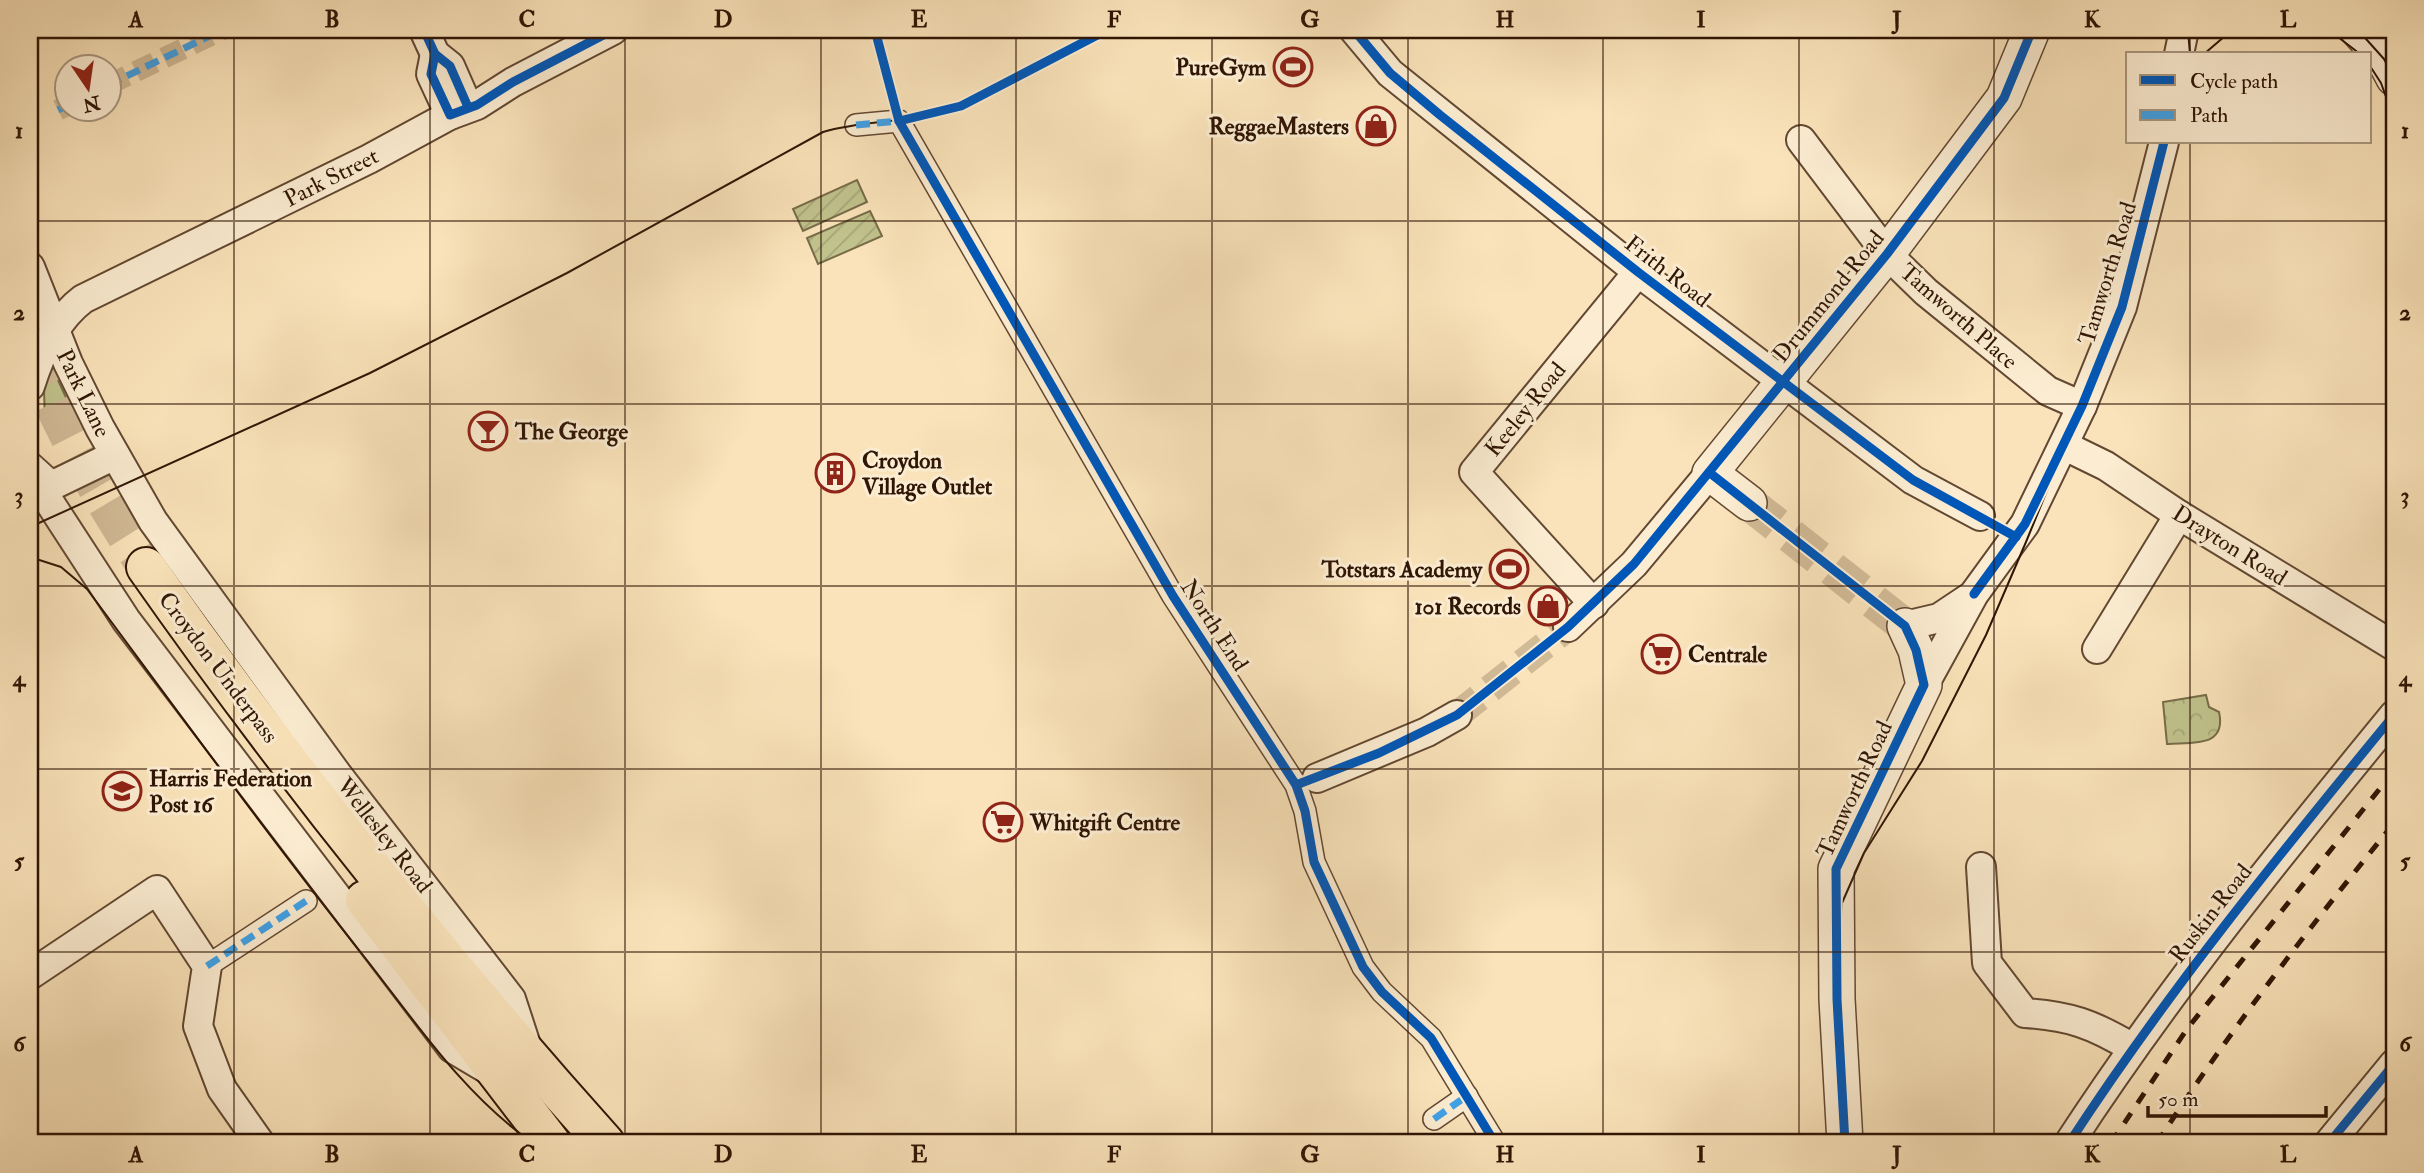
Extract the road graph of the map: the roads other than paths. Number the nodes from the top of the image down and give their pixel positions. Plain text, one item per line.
1 (613, 30) edge
2 (1354, 30) edge
3 (2032, 30) edge
4 (2184, 30) edge
5 (2358, 30) edge
6 (430, 42) edge
7 (2179, 52) edge
8 (2394, 78) edge
9 (459, 111) junction
10 (856, 125) dead end
11 (1801, 141) dead end
12 (2163, 144) edge
13 (1887, 254) junction
14 (30, 267) edge
15 (1638, 272) junction
16 (54, 331) junction
17 (1783, 384) junction
18 (30, 386) edge
19 (2082, 406) junction
20 (2065, 446) junction
21 (115, 455) junction
22 (30, 467) edge
23 (1710, 473) junction
24 (43, 498) edge
25 (1749, 503) tunnel mouth
26 (2179, 514) junction
27 (1980, 516) dead end
28 (136, 574) tunnel mouth
29 (1974, 594) junction
30 (1594, 604) junction
31 (1905, 626) joint
32 (1568, 627) tunnel mouth
33 (2394, 646) edge
34 (2097, 649) dead end
35 (1924, 685) junction
36 (1457, 715) tunnel mouth
37 (2394, 715) edge
38 (1306, 782) junction
39 (1981, 867) dead end
40 (306, 901) dead end
41 (207, 966) junction
42 (30, 975) edge
43 (2131, 1047) junction
44 (2394, 1065) edge
45 (514, 1068) junction
46 (1467, 1096) junction
47 (1434, 1119) dead end
48 (260, 1143) edge
49 (551, 1143) edge
50 (605, 1143) edge
51 (1495, 1143) edge
52 (1845, 1143) edge
53 (2069, 1143) edge
54 (2329, 1143) edge

1 - 9 street, Park Street
2 - 15 street, Frith Road
3 - 13 street, Drummond Road
4 - 7 street
5 - 8 street
6 - 9 street
9 - 16 street, Park Street
10 - 38 street, North End
11 - 13 street, Tamworth Place
12 - 19 street, Tamworth Road
13 - 17 street, Drummond Road
13 - 19 street, Tamworth Place
14 - 16 street, Park Lane
15 - 17 street, Frith Road
15 - 30 street, Keeley Road
16 - 18 street, Park Lane
16 - 21 street, Park Lane
17 - 23 street, Drummond Road
17 - 27 street, Frith Road
19 - 20 street, Tamworth Road
20 - 26 street, Drayton Road
20 - 29 street, Tamworth Road
21 - 24 street
21 - 45 street, Wellesley Road
22 - 24 street, Wellesley Road
23 - 25 street
23 - 30 street, Drummond Road
24 - 45 street, Wellesley Road
26 - 33 street, Drayton Road
26 - 34 street
28 - 45 main road, Croydon Underpass
29 - 31 street, Tamworth Road
29 - 35 street, Tamworth Road
30 - 32 street, Drummond Road
31 - 35 street, Tamworth Road
35 - 52 street, Tamworth Road
36 - 38 street
37 - 43 street, Ruskin Road
38 - 46 street, North End
39 - 43 street
40 - 41 street
41 - 42 street
41 - 48 street
43 - 53 street, Ruskin Road
44 - 54 street
45 - 49 main road, Wellesley Road
45 - 50 main road, Wellesley Road
46 - 47 street
46 - 51 street, North End

